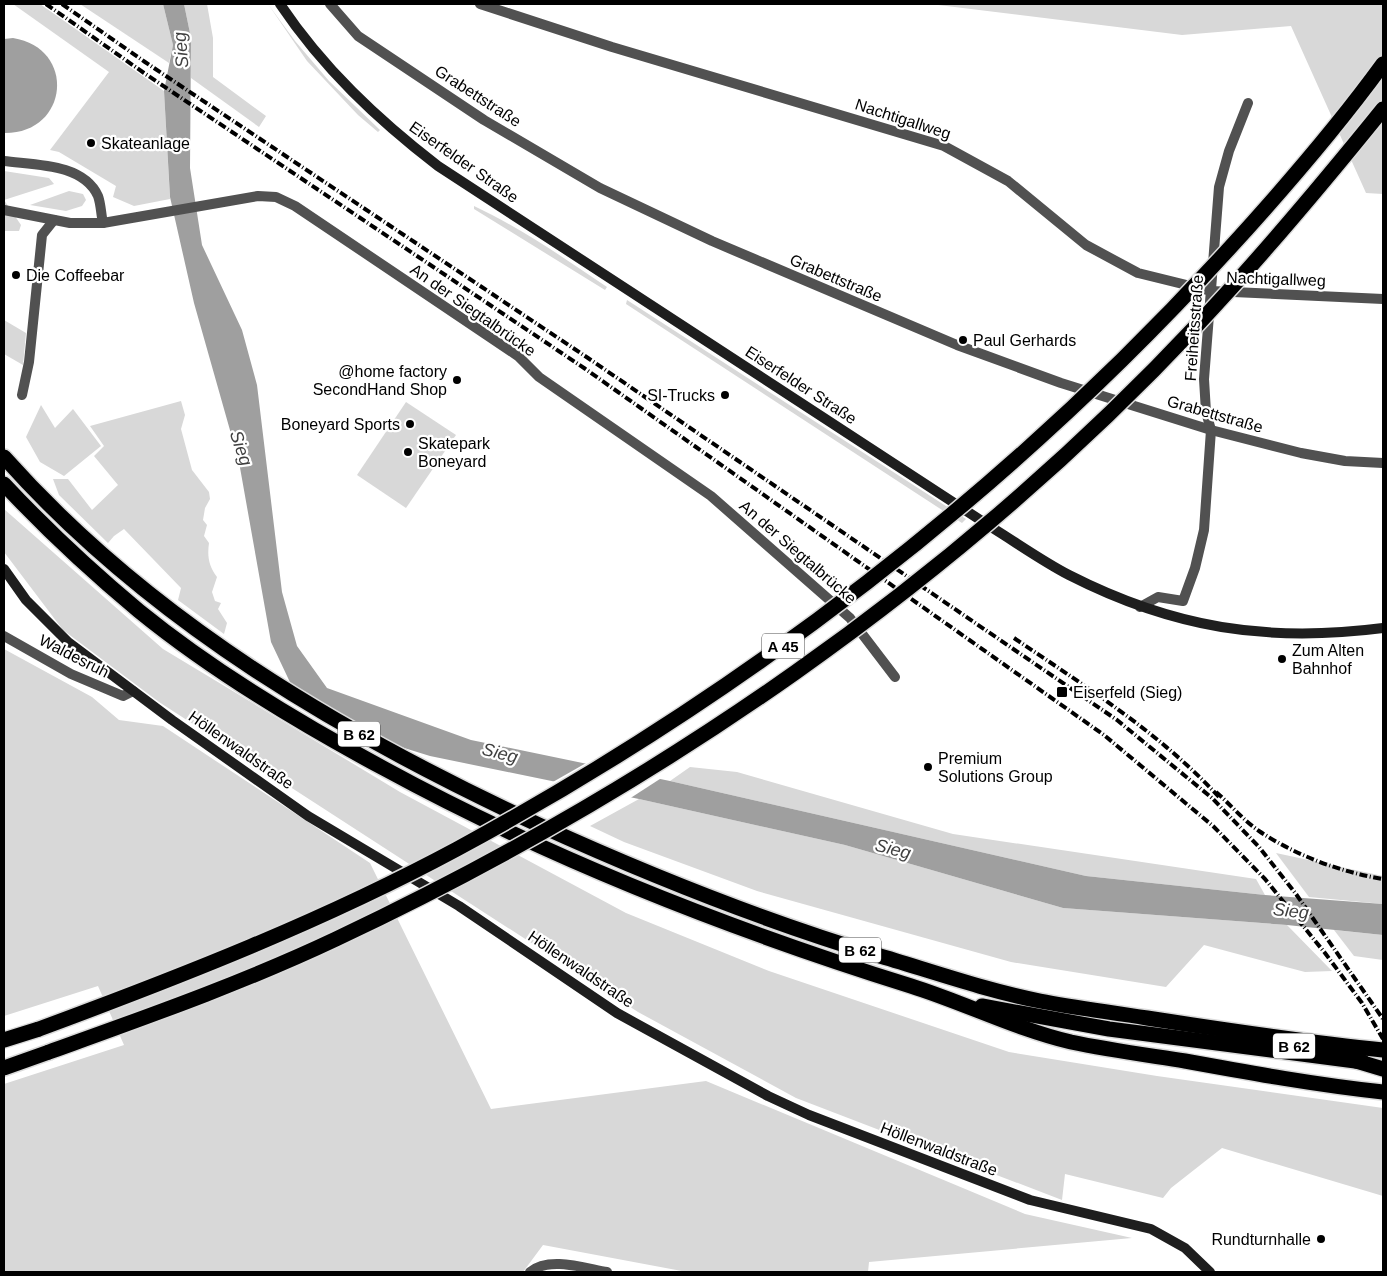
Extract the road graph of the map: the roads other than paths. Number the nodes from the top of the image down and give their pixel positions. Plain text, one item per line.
1 (280, 4) edge
2 (330, 4) edge
3 (480, 4) edge
4 (1383, 64) edge
5 (1248, 103) dead end
6 (1383, 109) edge
7 (4, 161) edge
8 (4, 210) edge
9 (54, 220) junction
10 (103, 223) junction
11 (1212, 291) junction
12 (1383, 298) edge
13 (22, 395) dead end
14 (1211, 430) junction
15 (4, 457) edge
16 (1383, 464) edge
17 (4, 484) edge
18 (4, 569) edge
19 (1140, 607) junction
20 (1383, 628) edge
21 (4, 636) edge
22 (895, 677) dead end
23 (132, 691) junction
24 (958, 1001) junction
25 (4, 1040) edge
26 (1383, 1050) edge
27 (1363, 1055) junction
28 (4, 1068) edge
29 (1383, 1068) edge
30 (1383, 1092) edge
31 (530, 1272) edge
32 (607, 1272) edge
33 (1210, 1272) edge

1 - 19 street, Eiserfelder Straße
2 - 14 street, Grabettstraße
3 - 11 street, Nachtigallweg
4 - 25 highway, A 45, bridge
5 - 11 street, Freiheitsstraße
6 - 28 highway, A 45, bridge
7 - 10 street
8 - 9 street, An der Siegtalbrücke
9 - 10 street, An der Siegtalbrücke
9 - 13 street
10 - 22 street, An der Siegtalbrücke
11 - 12 street, Nachtigallweg
11 - 14 street, Freiheitsstraße
14 - 16 street, Grabettstraße
14 - 19 street, Freiheitsstraße
15 - 27 highway, B 62
17 - 24 highway, B 62
18 - 23 street, Höllenwaldstraße
19 - 20 street, Eiserfelder Straße
21 - 23 street, Waldesruh
23 - 33 street, Höllenwaldstraße
24 - 27 highway, B 62
24 - 30 highway, B 62
26 - 27 highway
27 - 29 highway, B 62
31 - 32 street

